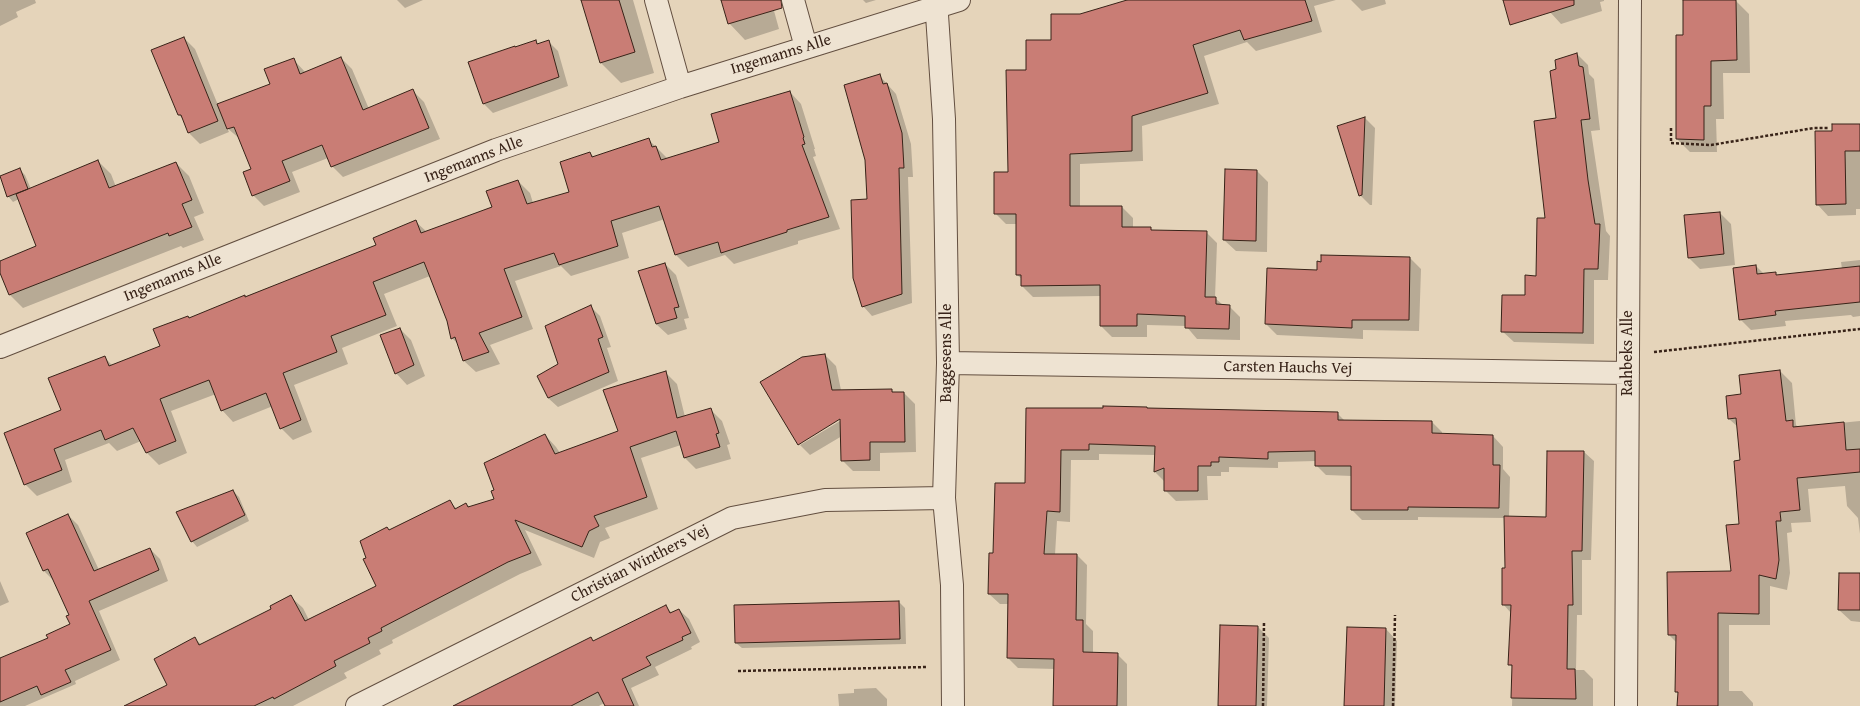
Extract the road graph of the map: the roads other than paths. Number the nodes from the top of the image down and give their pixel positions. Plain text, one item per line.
1 (656, 0) edge
2 (793, 0) edge
3 (959, 0) edge
4 (1630, 0) edge
5 (936, 4) edge
6 (806, 47) junction
7 (680, 86) junction
8 (0, 347) edge
9 (948, 363) junction
10 (1628, 373) junction
11 (944, 498) junction
12 (357, 706) edge
13 (953, 706) edge
14 (1626, 706) edge

1 - 7 street
2 - 6 street
3 - 5 street, Ingemanns Alle
4 - 10 street, Rahbeks Alle
5 - 6 street, Ingemanns Alle
5 - 9 street, Baggesens Alle
6 - 7 street, Ingemanns Alle
7 - 8 street, Ingemanns Alle
9 - 10 street, Carsten Hauchs Vej
9 - 11 street, Baggesens Alle
10 - 14 street, Rahbeks Alle
11 - 12 street, Christian Winthers Vej
11 - 13 street, Baggesens Alle

